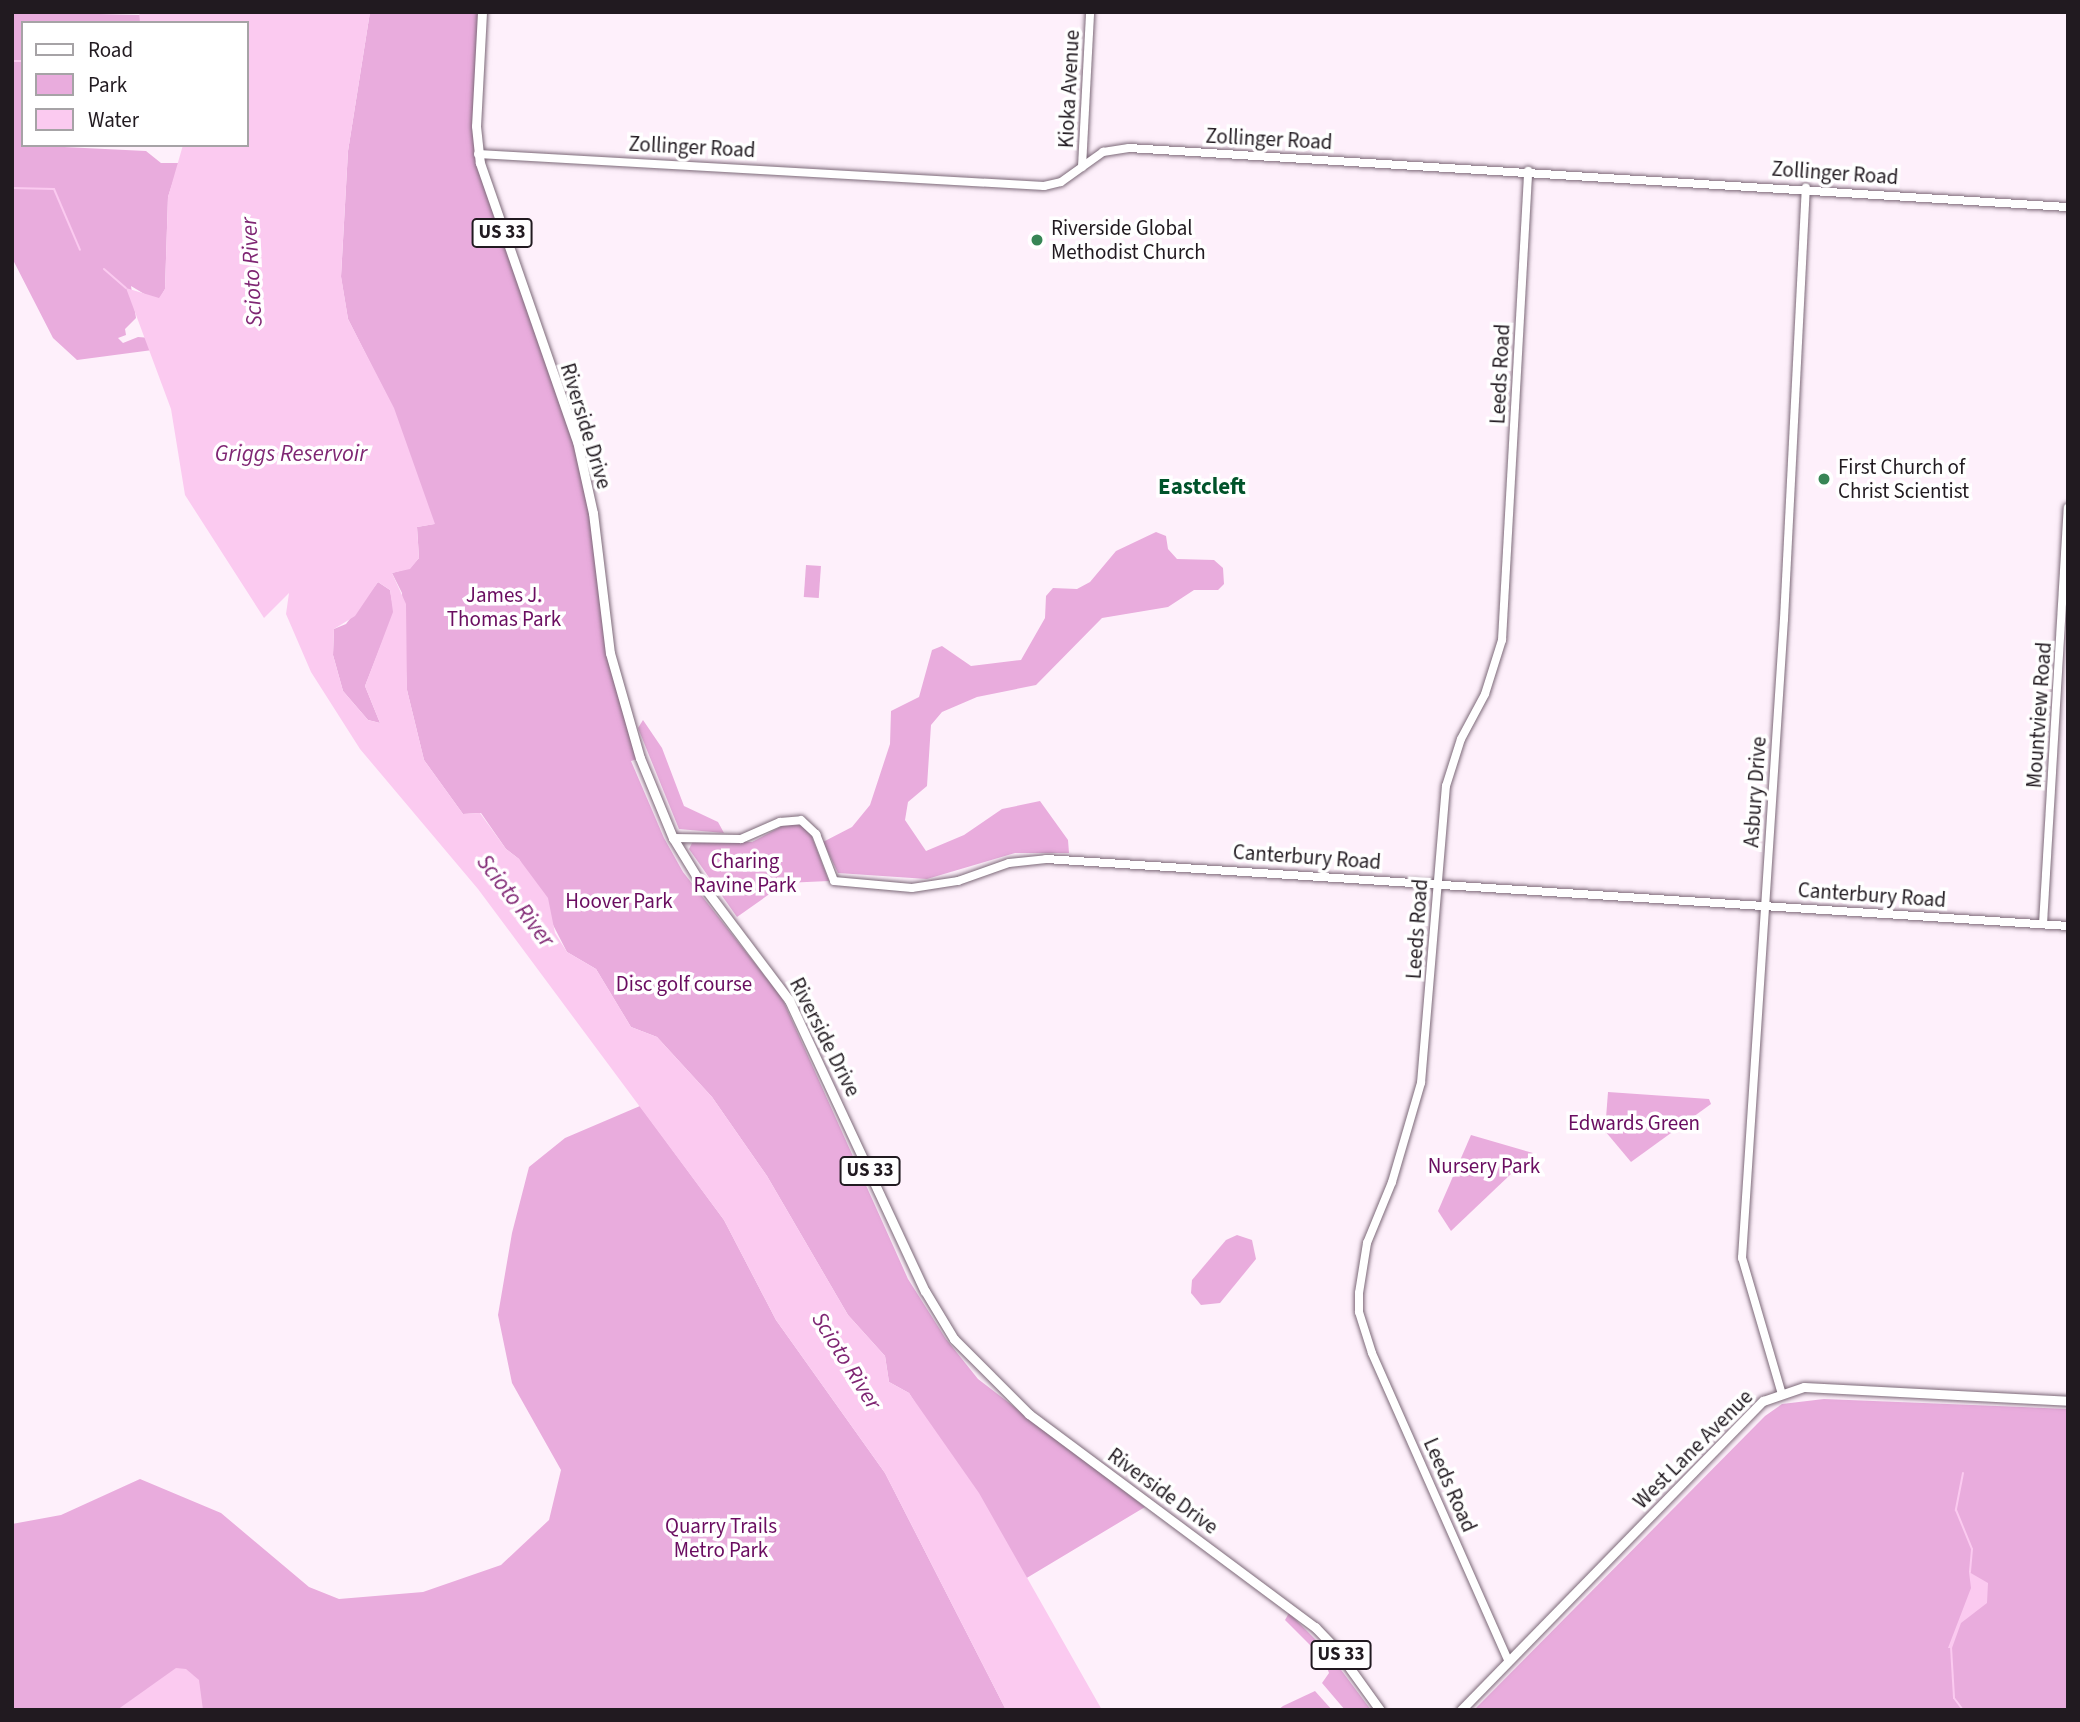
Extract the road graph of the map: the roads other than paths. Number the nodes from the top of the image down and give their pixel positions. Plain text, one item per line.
1 (482, 12) edge
2 (1090, 12) edge
3 (478, 153) junction
4 (1082, 167) junction
5 (1528, 171) junction
6 (1807, 188) junction
7 (2068, 207) edge
8 (2068, 508) edge
9 (2067, 553) edge
10 (673, 838) junction
11 (1438, 884) junction
12 (1765, 906) junction
13 (2043, 924) junction
14 (2068, 926) edge
15 (1781, 1391) junction
16 (2068, 1401) edge
17 (1508, 1660) junction
18 (1380, 1710) edge
19 (1461, 1710) edge

1 - 3 main road, Riverside Drive / US 33
2 - 4 street, Kioka Avenue
3 - 4 street, Zollinger Road
3 - 10 main road, Riverside Drive / US 33
4 - 5 street, Zollinger Road
5 - 6 street, Zollinger Road
5 - 11 street, Leeds Road
6 - 7 street, Zollinger Road
6 - 12 street, Asbury Drive
8 - 9 street, Mountview Road
9 - 13 street, Mountview Road
10 - 11 street, Canterbury Road
10 - 18 main road, Riverside Drive / US 33
11 - 12 street, Canterbury Road
11 - 17 street, Leeds Road
12 - 13 street, Canterbury Road
12 - 15 street, Asbury Drive
13 - 14 street, Canterbury Road
15 - 16 main road, West Lane Avenue
15 - 17 main road, West Lane Avenue
17 - 19 main road, West Lane Avenue

